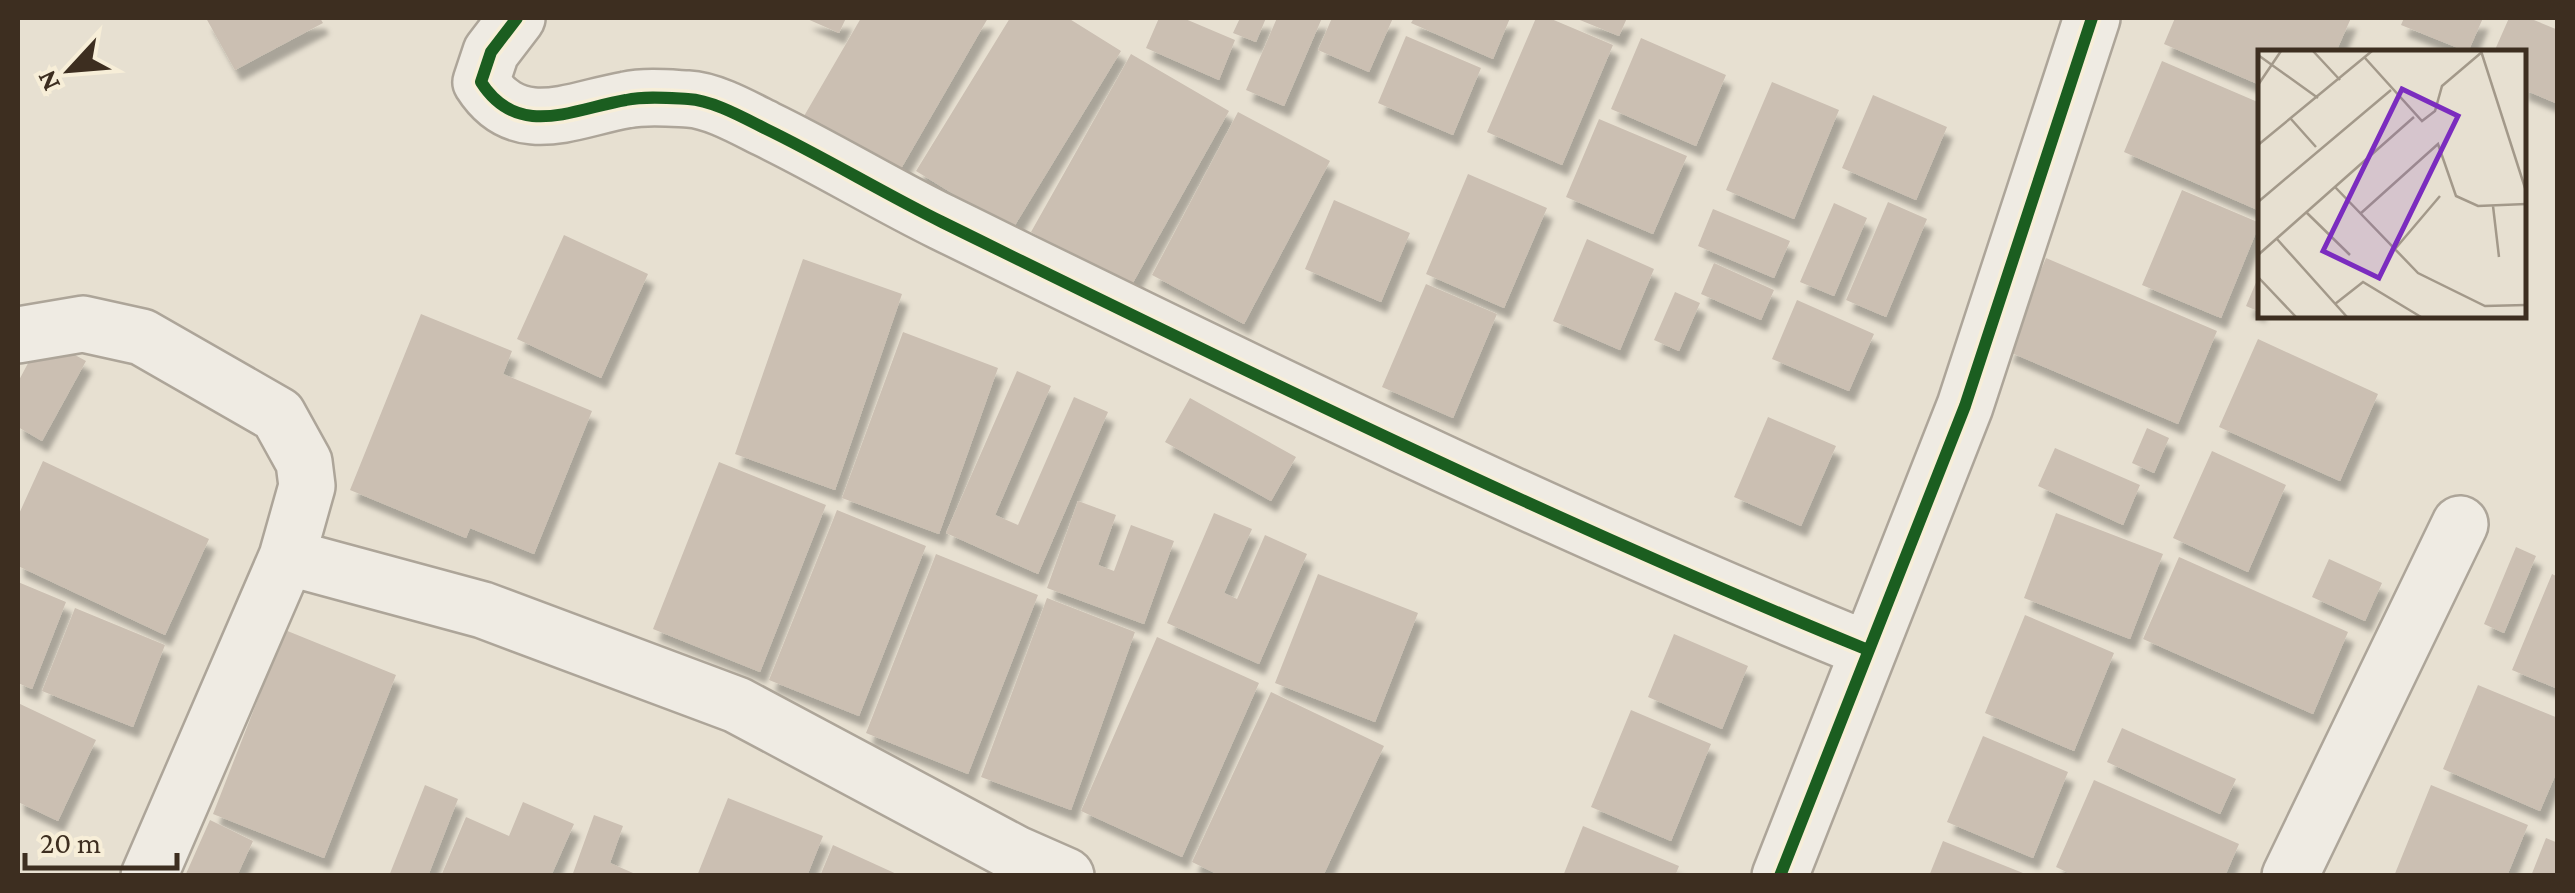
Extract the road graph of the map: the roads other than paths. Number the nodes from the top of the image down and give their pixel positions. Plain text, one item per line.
1 (517, 18) edge
2 (2092, 18) edge
3 (18, 335) edge
4 (2460, 524) dead end
5 (287, 557) junction
6 (1868, 650) junction
7 (149, 876) edge
8 (1066, 876) edge
9 (1780, 876) edge
10 (2290, 876) edge

1 - 6 street
2 - 6 street
3 - 5 street
4 - 10 street
5 - 7 street
5 - 8 street
6 - 9 street

